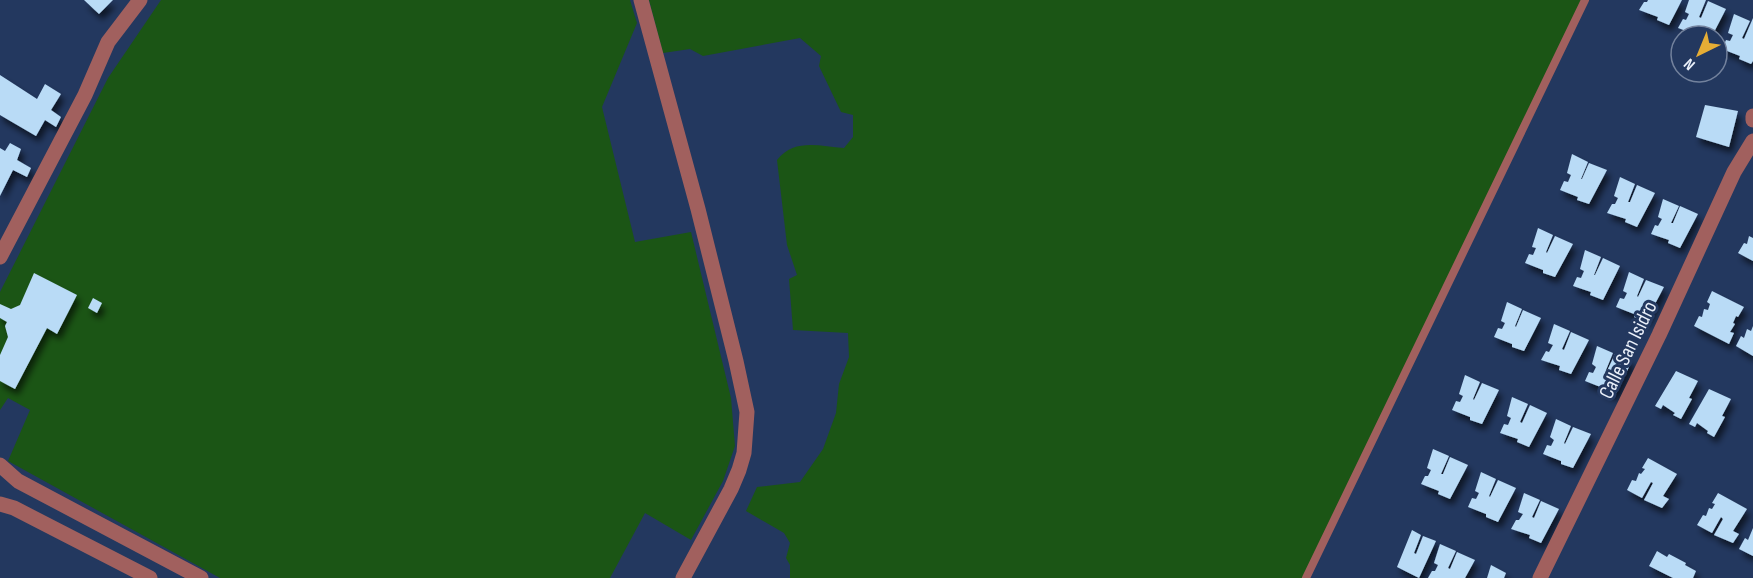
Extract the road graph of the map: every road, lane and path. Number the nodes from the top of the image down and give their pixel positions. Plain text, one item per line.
1 (140, 0) edge
2 (641, 0) edge
3 (1586, 0) edge
4 (1753, 141) edge
5 (0, 257) edge
6 (0, 465) edge
7 (0, 504) edge
8 (150, 578) edge
9 (201, 578) edge
10 (683, 578) edge
11 (1305, 578) edge
12 (1540, 578) edge

1 - 5 street
2 - 10 street
3 - 11 lane
4 - 12 street, Calle San Isidro
6 - 9 street
7 - 8 street

